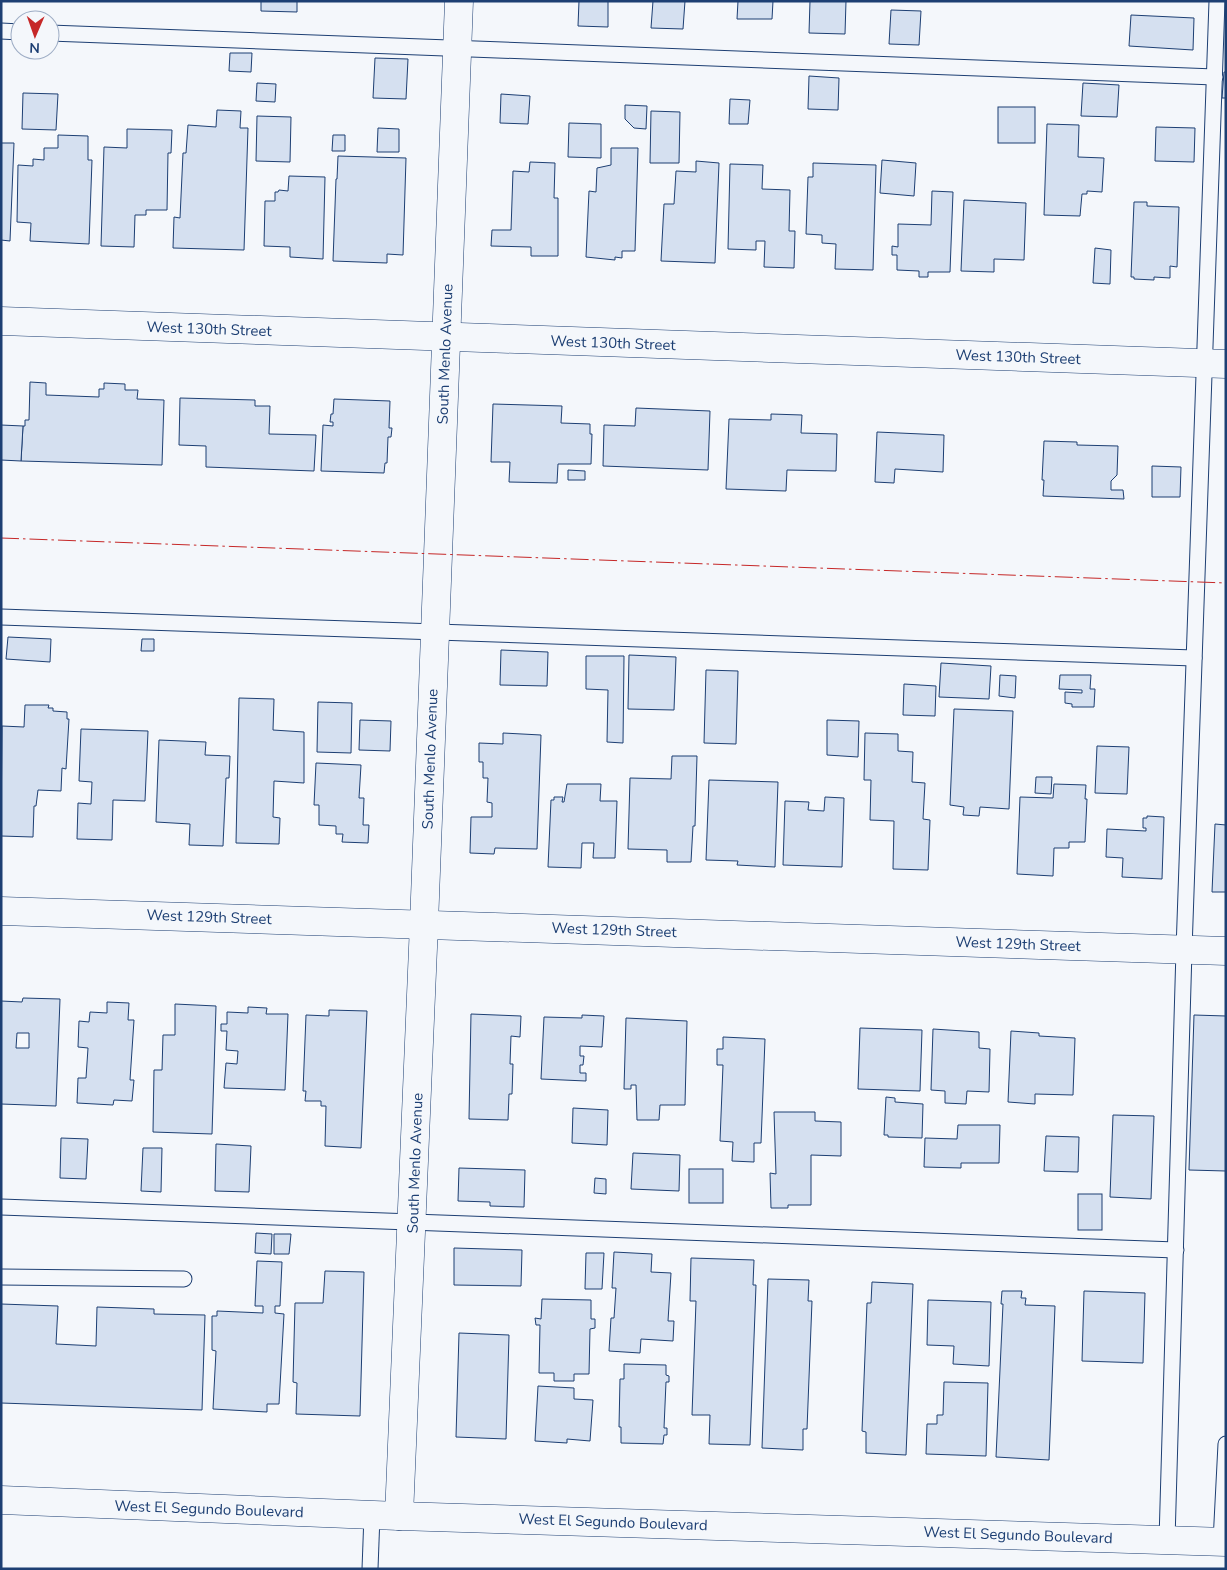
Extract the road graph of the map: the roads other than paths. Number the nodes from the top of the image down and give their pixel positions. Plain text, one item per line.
1 (459, 1) edge
2 (1217, 1) edge
3 (1221, 22) edge
4 (60, 33) edge
5 (457, 48) junction
6 (1215, 77) junction
7 (1, 321) edge
8 (445, 338) junction
9 (1215, 364) edge
10 (1, 617) edge
11 (434, 633) junction
12 (1194, 658) junction
13 (1, 911) edge
14 (424, 924) junction
15 (1184, 950) junction
16 (1226, 951) edge
17 (1, 1207) edge
18 (412, 1223) junction
19 (1176, 1250) junction
20 (1, 1277) edge
21 (184, 1279) dead end
22 (1226, 1444) edge
23 (1, 1500) edge
24 (372, 1515) junction
25 (399, 1516) junction
26 (1167, 1540) junction
27 (1223, 1542) edge
28 (370, 1569) edge

1 - 5 street, South Menlo Avenue
2 - 3 lane
3 - 6 lane
4 - 5 lane
5 - 6 lane
5 - 8 street, South Menlo Avenue
6 - 9 lane
7 - 8 street, West 130th Street
8 - 9 street, West 130th Street
8 - 11 street, South Menlo Avenue
9 - 12 lane
10 - 11 lane
11 - 12 lane
11 - 14 street, South Menlo Avenue
12 - 15 lane
13 - 14 street, West 129th Street
14 - 15 street, West 129th Street
14 - 18 street, South Menlo Avenue
15 - 16 street, West 129th Street
15 - 19 lane
17 - 18 lane
18 - 19 lane
18 - 25 street, South Menlo Avenue
19 - 26 lane
20 - 21 lane
22 - 27 lane
23 - 24 street, West El Segundo Boulevard
24 - 25 street, West El Segundo Boulevard
24 - 28 lane
25 - 26 street, West El Segundo Boulevard
26 - 27 street, West El Segundo Boulevard

